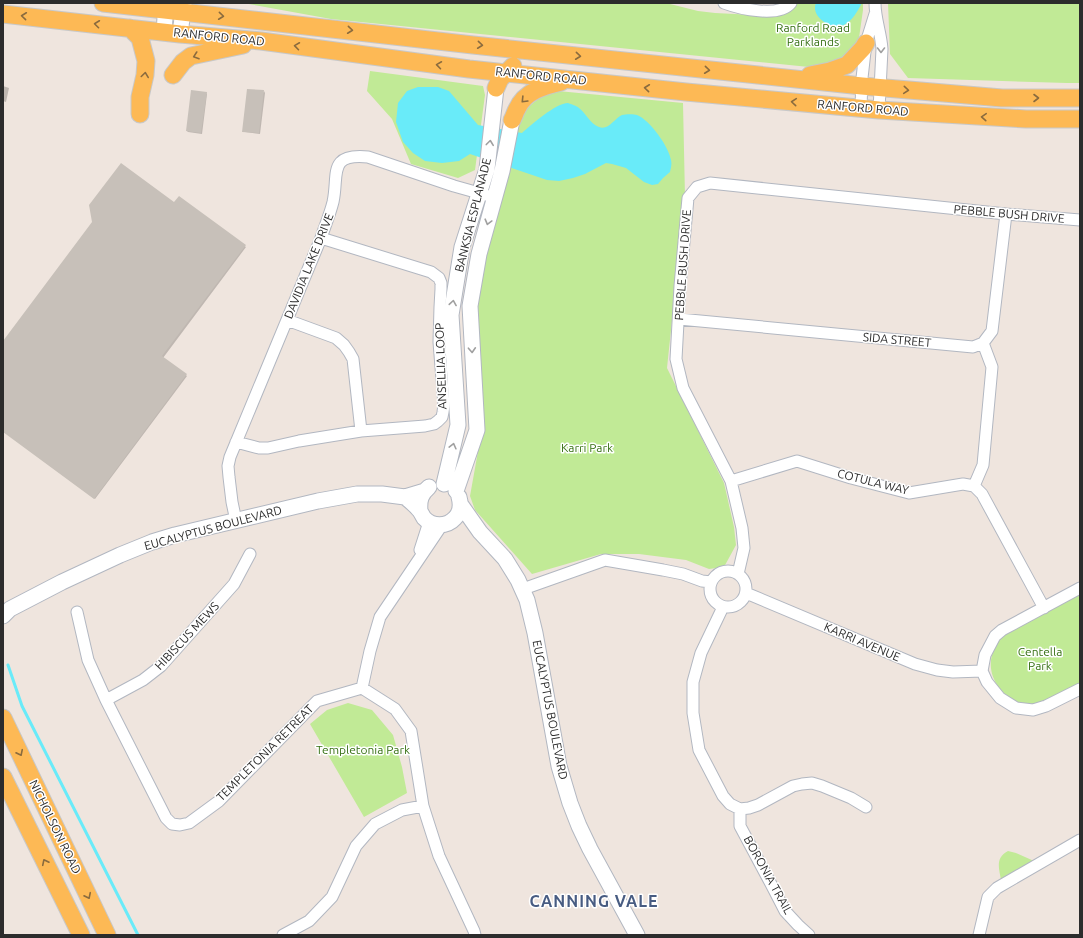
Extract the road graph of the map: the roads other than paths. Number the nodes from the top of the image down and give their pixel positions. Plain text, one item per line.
1 (108, 3) edge
2 (724, 3) edge
3 (791, 3) edge
4 (166, 7) edge
5 (875, 7) edge
6 (183, 8) edge
7 (3, 14) edge
8 (130, 28) junction
9 (172, 33) junction
10 (261, 41) junction
11 (866, 43) junction
12 (539, 52) junction
13 (173, 75) dead end
14 (794, 79) junction
15 (571, 80) junction
16 (499, 82) junction
17 (862, 86) junction
18 (880, 88) junction
19 (1080, 98) edge
20 (861, 108) junction
21 (879, 110) junction
22 (140, 114) dead end
23 (1080, 119) edge
24 (512, 120) joint
25 (480, 194) junction
26 (494, 198) junction
27 (1006, 214) junction
28 (1080, 220) edge
29 (321, 238) junction
30 (679, 319) junction
31 (287, 320) junction
32 (983, 343) junction
33 (361, 431) junction
34 (236, 442) junction
35 (730, 481) junction
36 (974, 486) junction
37 (424, 491) junction
38 (454, 493) junction
39 (405, 496) junction
40 (236, 520) junction
41 (435, 520) junction
42 (480, 532) junction
43 (250, 554) dead end
44 (738, 574) junction
45 (711, 582) junction
46 (1080, 588) edge
47 (523, 589) junction
48 (746, 593) junction
49 (723, 607) junction
50 (1044, 608) junction
51 (5, 611) edge
52 (77, 612) dead end
53 (982, 671) junction
54 (362, 688) junction
55 (1080, 689) edge
56 (106, 700) junction
57 (3, 718) edge
58 (3, 777) edge
59 (423, 806) junction
60 (866, 806) dead end
61 (740, 809) junction
62 (1080, 840) edge
63 (81, 935) edge
64 (107, 935) edge
65 (283, 935) edge
66 (475, 935) edge
67 (637, 935) edge
68 (809, 935) edge
69 (979, 935) edge

1 - 4 main road, RANFORD ROAD
2 - 3 street
4 - 6 main road, RANFORD ROAD
4 - 9 street
5 - 11 street
5 -> 18 street
6 - 9 street
6 -> 12 main road, RANFORD ROAD
8 -> 7 main road, RANFORD ROAD
8 - 9 main road, RANFORD ROAD
22 -> 8 main road
9 - 10 main road, RANFORD ROAD
10 -> 13 main road
16 -> 10 main road, RANFORD ROAD
11 - 14 main road
11 - 17 street
12 -> 14 main road, RANFORD ROAD
12 - 16 main road
14 - 17 main road, RANFORD ROAD
15 - 16 main road, RANFORD ROAD
20 -> 15 main road, RANFORD ROAD
15 -> 24 main road
25 -> 16 street, BANKSIA ESPLANADE
17 - 18 main road, RANFORD ROAD
17 - 20 street
18 -> 19 main road, RANFORD ROAD
18 - 21 street
20 - 21 main road, RANFORD ROAD
23 -> 21 main road, RANFORD ROAD
24 - 26 street, BANKSIA ESPLANADE
25 - 26 street, DAVIDIA LAKE DRIVE
25 - 29 street, DAVIDIA LAKE DRIVE
38 -> 25 street, BANKSIA ESPLANADE
26 -> 38 street, BANKSIA ESPLANADE
27 - 28 street, PEBBLE BUSH DRIVE
27 - 30 street, PEBBLE BUSH DRIVE
27 - 32 street
29 - 31 street, DAVIDIA LAKE DRIVE
29 - 33 street, ANSELLIA LOOP
30 - 32 street, SIDA STREET
30 - 35 street, PEBBLE BUSH DRIVE
31 - 33 street
31 - 34 street, DAVIDIA LAKE DRIVE
32 - 36 street
33 - 34 street, ANSELLIA LOOP
34 - 40 street, DAVIDIA LAKE DRIVE
35 - 36 street, COTULA WAY
35 - 44 street, PEBBLE BUSH DRIVE
36 - 50 street
37 - 38 street, EUCALYPTUS BOULEVARD
37 - 39 street, EUCALYPTUS BOULEVARD
37 - 41 street
38 - 41 street
38 - 42 street, EUCALYPTUS BOULEVARD
39 - 40 street, EUCALYPTUS BOULEVARD
39 - 41 street
40 - 51 street, EUCALYPTUS BOULEVARD
41 - 42 street
41 - 54 street
42 - 47 street, EUCALYPTUS BOULEVARD
43 - 56 street, HIBISCUS MEWS
44 - 45 street
44 - 48 street
45 - 47 street
45 - 49 street
46 - 50 street
47 - 67 street, EUCALYPTUS BOULEVARD
48 - 49 street
48 - 53 street, KARRI AVENUE
49 - 61 street
50 - 53 street
52 - 56 street, TEMPLETONIA RETREAT
53 - 55 street
54 - 56 street, TEMPLETONIA RETREAT
54 - 59 street
57 -> 64 main road, NICHOLSON ROAD
63 -> 58 main road, NICHOLSON ROAD
59 - 65 street
59 - 66 street
60 - 61 street
61 - 68 street, BORONIA TRAIL
62 - 69 street

